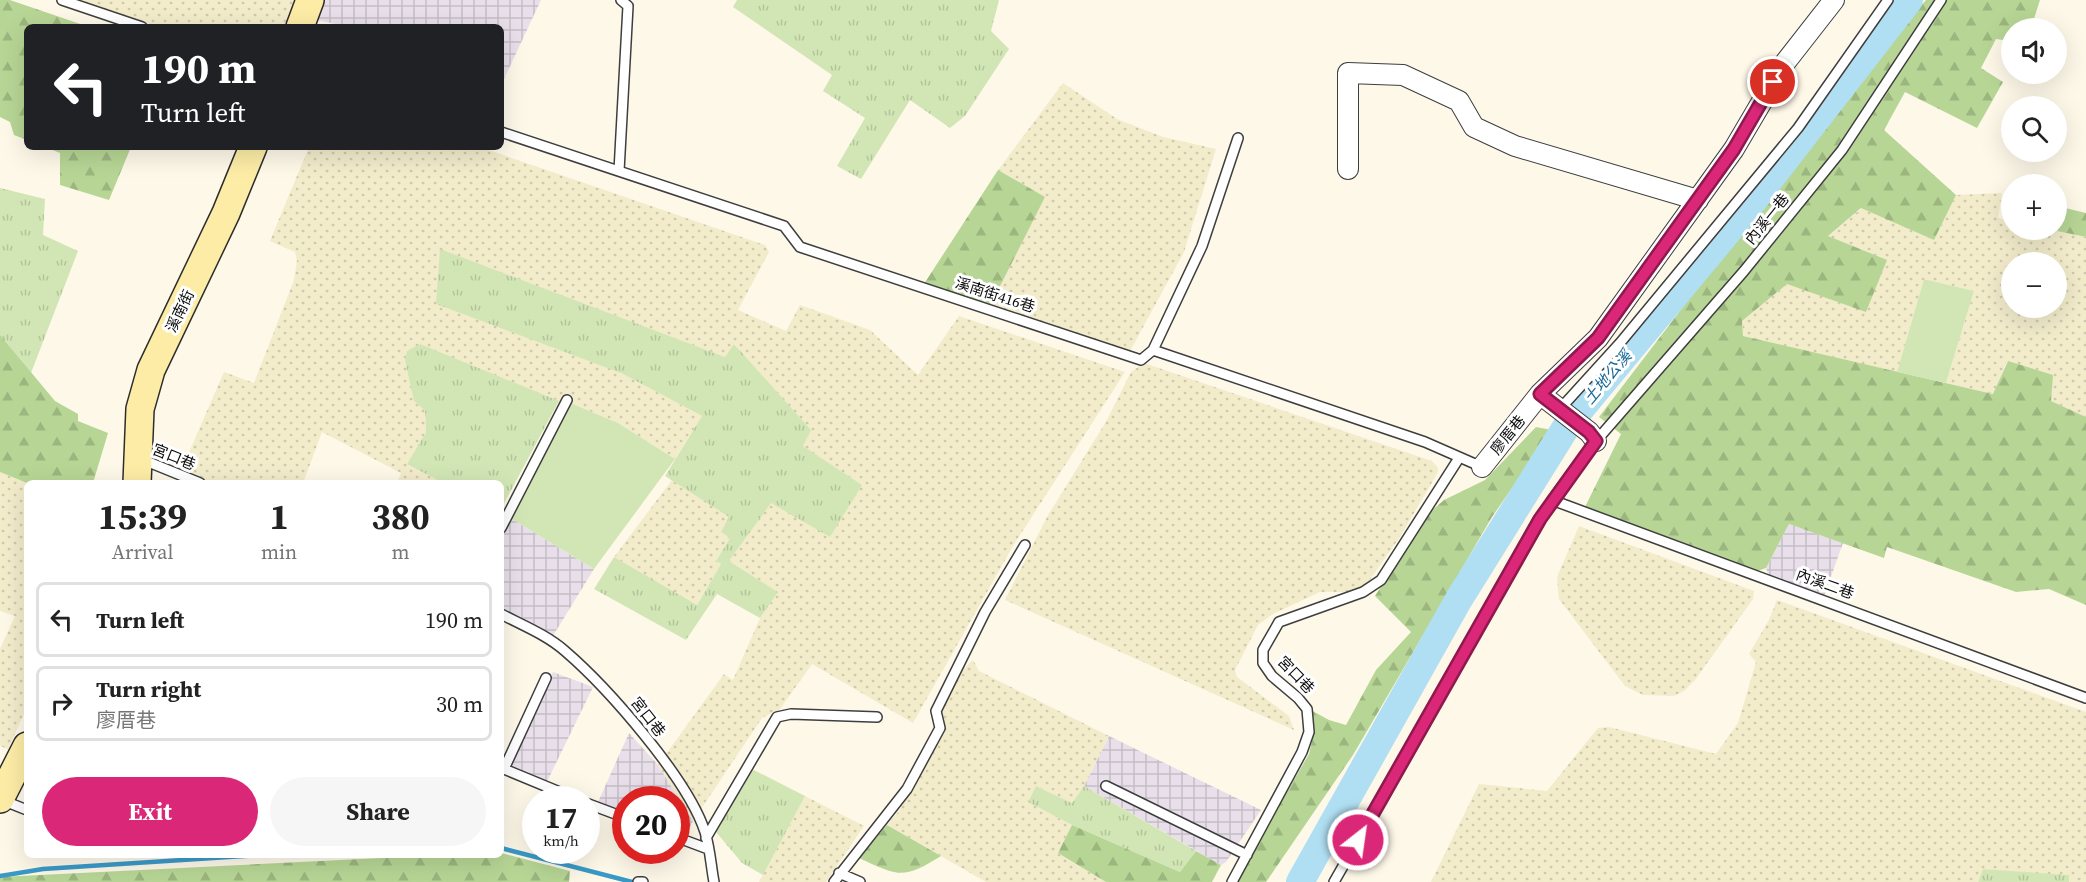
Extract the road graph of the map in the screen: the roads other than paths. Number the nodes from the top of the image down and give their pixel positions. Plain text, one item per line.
1 (62, 0) edge
2 (310, 0) edge
3 (621, 0) edge
4 (1834, 0) edge
5 (1888, 0) edge
6 (1941, 0) edge
7 (133, 24) edge
8 (301, 24) edge
9 (504, 133) edge
10 (1238, 138) dead end
11 (252, 150) edge
12 (1348, 168) dead end
13 (619, 171) junction
14 (1698, 200) junction
15 (1153, 350) junction
16 (1540, 394) junction
17 (567, 400) dead end
18 (1560, 409) junction
19 (1592, 436) junction
20 (1459, 458) junction
21 (1482, 467) joint
22 (138, 470) edge
23 (186, 480) edge
24 (1552, 500) junction
25 (504, 522) edge
26 (1026, 545) dead end
27 (504, 616) edge
28 (546, 678) dead end
29 (2086, 698) edge
30 (877, 717) dead end
31 (24, 752) edge
32 (545, 786) edge
33 (1106, 786) dead end
34 (0, 799) edge
35 (24, 809) edge
36 (706, 838) junction
37 (690, 842) edge
38 (708, 849) junction
39 (1247, 855) junction
40 (837, 877) edge
41 (714, 882) edge
42 (860, 882) edge
43 (1232, 882) edge
44 (1334, 882) edge

1 - 7 lane
2 - 8 street
3 - 13 lane
4 - 14 street, 廖厝巷
5 - 18 lane
6 - 19 lane, 內溪一巷
9 - 13 lane, 溪南街416巷
10 - 15 lane
11 - 22 street, 溪南街
12 - 14 street
13 - 15 lane, 溪南街416巷
14 - 16 street, 廖厝巷
15 - 20 lane
16 - 18 street
16 - 21 street, 廖厝巷
17 - 25 lane
18 - 19 street
19 - 24 lane, 內溪一巷
20 - 21 lane
20 - 39 lane, 宮口巷
22 - 23 lane, 宮口巷
24 - 29 lane, 內溪二巷
24 - 44 lane, 內溪一巷
26 - 40 lane
27 - 36 lane, 宮口巷
28 - 32 lane
30 - 36 lane
31 - 34 street
33 - 39 lane
34 - 35 lane
36 - 38 lane, 宮口巷
37 - 38 lane
38 - 41 lane, 宮口巷
39 - 43 lane, 宮口巷
40 - 42 lane

